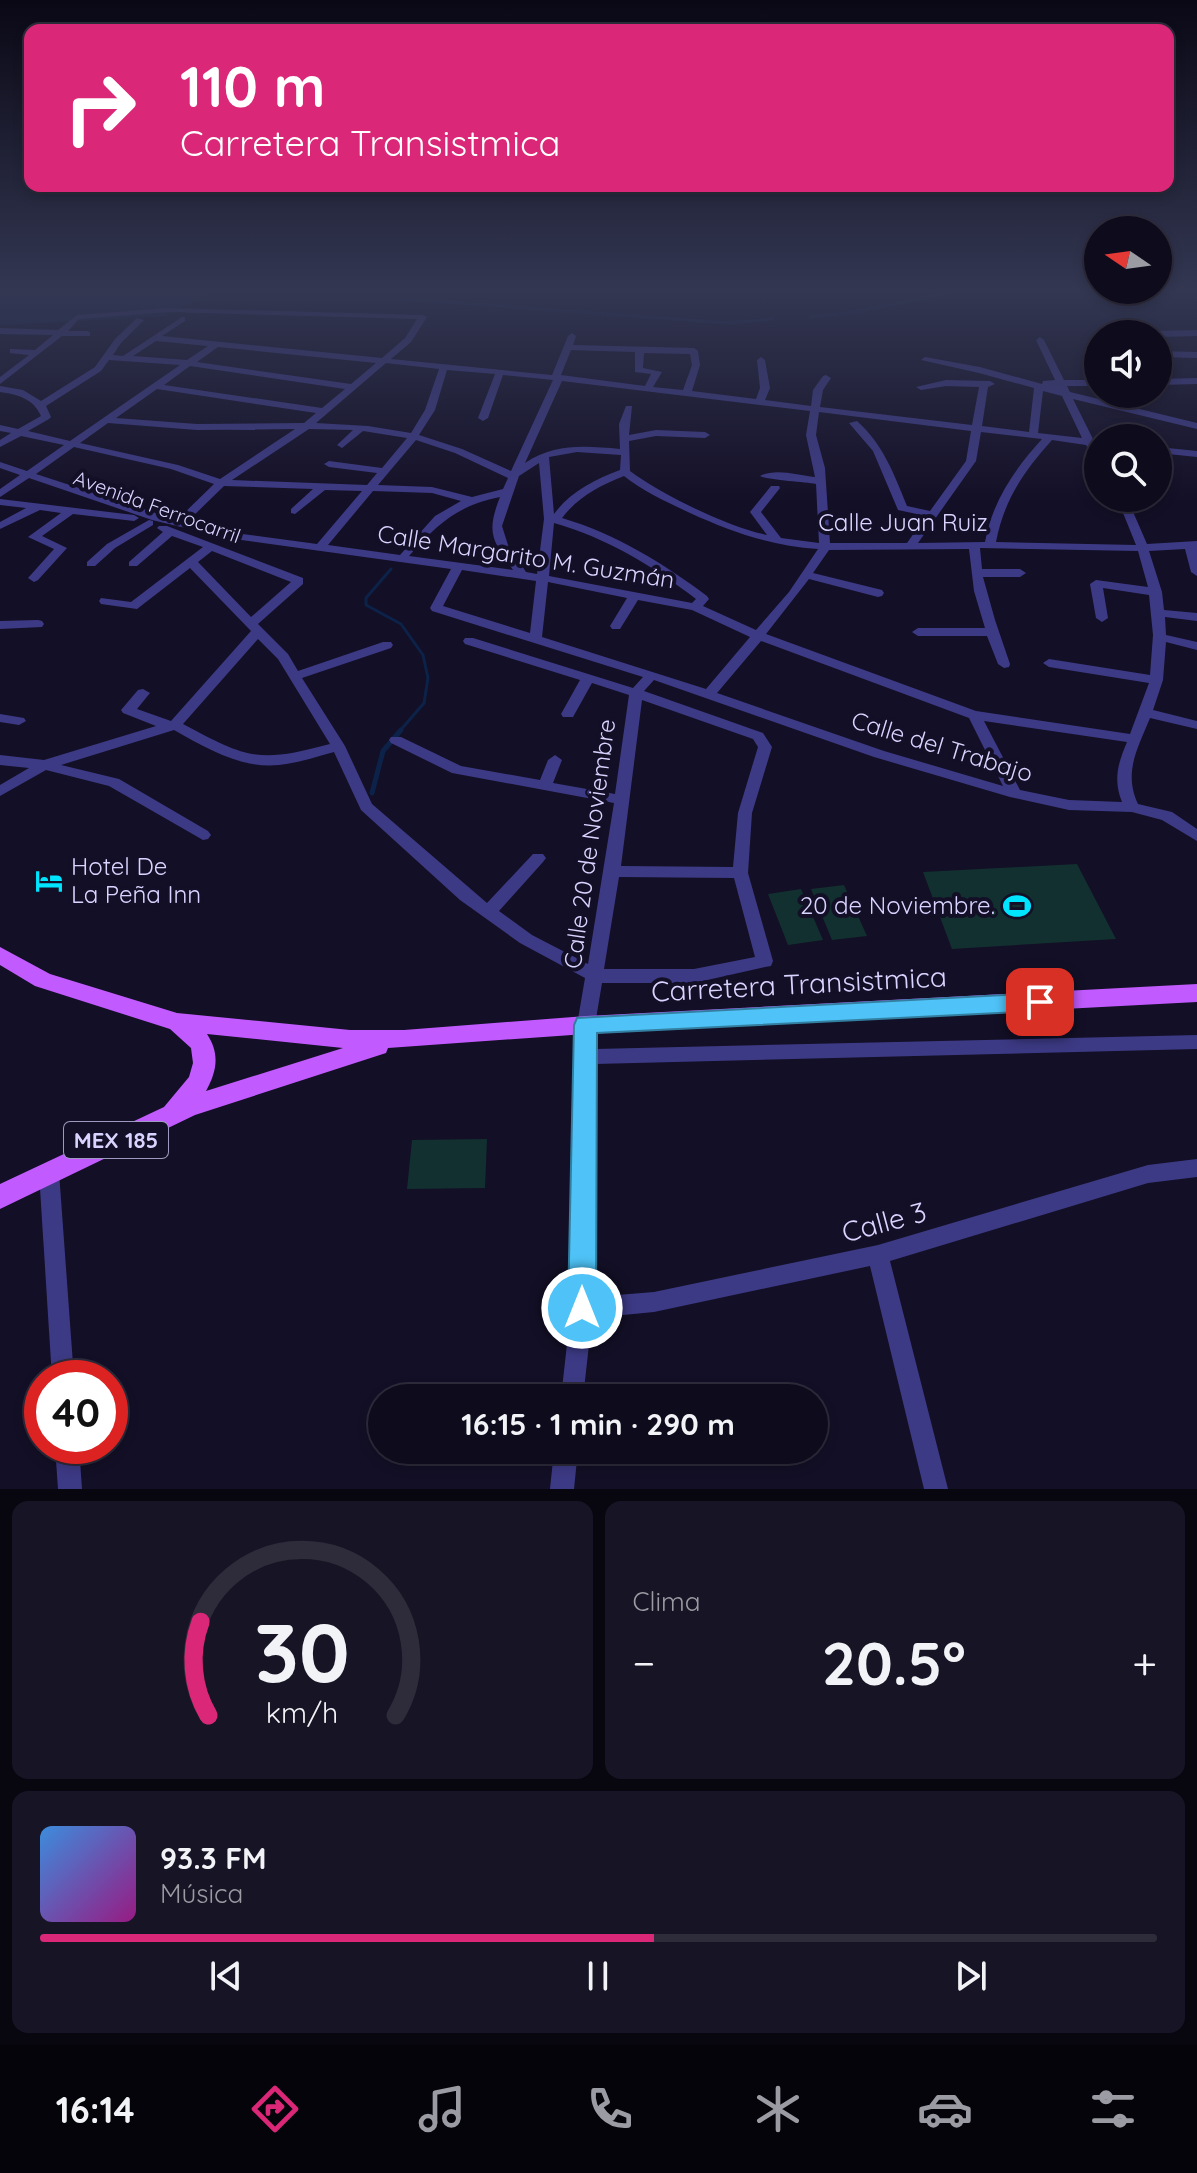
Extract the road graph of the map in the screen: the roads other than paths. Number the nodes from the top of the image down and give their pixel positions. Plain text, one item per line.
1 (24, 362) edge
2 (103, 362) edge
3 (184, 362) edge
4 (381, 362) edge
5 (409, 362) edge
6 (563, 362) edge
7 (639, 362) edge
8 (696, 362) edge
9 (761, 362) edge
10 (939, 362) edge
11 (1050, 362) edge
12 (188, 363) junction
13 (444, 366) junction
14 (500, 372) junction
15 (557, 378) junction
16 (826, 378) dead end
17 (0, 381) edge
18 (1197, 381) edge
19 (1172, 382) edge
20 (1084, 383) edge
21 (984, 384) junction
22 (1034, 384) junction
23 (1059, 384) junction
24 (155, 386) junction
25 (353, 387) junction
26 (921, 387) dead end
27 (648, 388) junction
28 (0, 389) edge
29 (687, 393) junction
30 (1068, 395) junction
31 (760, 402) junction
32 (41, 405) junction
33 (629, 408) dead end
34 (322, 411) junction
35 (814, 415) junction
36 (483, 418) dead end
37 (855, 418) junction
38 (105, 420) junction
39 (308, 425) junction
40 (1084, 426) edge
41 (1197, 426) edge
42 (0, 428) edge
43 (360, 429) junction
44 (976, 429) junction
45 (22, 432) junction
46 (705, 435) dead end
47 (1033, 436) junction
48 (413, 437) junction
49 (1049, 438) junction
50 (624, 439) junction
51 (1084, 442) edge
52 (0, 444) edge
53 (69, 444) junction
54 (342, 445) dead end
55 (1172, 451) edge
56 (626, 452) junction
57 (1197, 454) edge
58 (544, 455) junction
59 (329, 464) dead end
60 (0, 465) edge
61 (383, 471) junction
62 (625, 472) junction
63 (0, 473) edge
64 (516, 475) junction
65 (765, 476) dead end
66 (24, 477) junction
67 (820, 481) junction
68 (221, 483) junction
69 (322, 487) junction
70 (370, 488) junction
71 (775, 488) dead end
72 (506, 492) junction
73 (0, 494) edge
74 (468, 499) junction
75 (0, 502) edge
76 (37, 507) junction
77 (70, 511) junction
78 (295, 511) dead end
79 (1128, 512) edge
80 (931, 514) junction
81 (134, 518) junction
82 (552, 520) junction
83 (149, 523) junction
84 (0, 526) edge
85 (175, 528) junction
86 (777, 541) junction
87 (912, 544) junction
88 (1194, 544) edge
89 (974, 545) junction
90 (990, 545) junction
91 (212, 546) junction
92 (825, 547) junction
93 (320, 548) junction
94 (1146, 550) junction
95 (410, 558) junction
96 (191, 562) junction
97 (91, 564) dead end
98 (133, 564) dead end
99 (458, 567) junction
100 (1197, 572) edge
101 (977, 573) junction
102 (1020, 573) dead end
103 (522, 575) junction
104 (806, 575) junction
105 (34, 578) dead end
106 (543, 578) junction
107 (1156, 592) junction
108 (878, 593) dead end
109 (635, 594) junction
110 (105, 601) dead end
111 (695, 607) junction
112 (1158, 613) junction
113 (1197, 617) edge
114 (1102, 618) dead end
115 (38, 624) dead end
116 (0, 625) edge
117 (616, 626) dead end
118 (255, 627) junction
119 (918, 632) dead end
120 (992, 632) junction
121 (757, 635) junction
122 (536, 637) junction
123 (1159, 637) junction
124 (469, 641) dead end
125 (387, 645) dead end
126 (1197, 646) edge
127 (1049, 663) dead end
128 (1004, 664) dead end
129 (651, 675) junction
130 (295, 676) junction
131 (588, 678) junction
132 (1156, 680) junction
133 (143, 693) dead end
134 (636, 693) junction
135 (709, 694) junction
136 (1148, 713) junction
137 (568, 714) dead end
138 (974, 715) junction
139 (0, 718) edge
140 (19, 721) dead end
141 (175, 725) junction
142 (1197, 725) edge
143 (1135, 739) junction
144 (396, 740) dead end
145 (338, 746) junction
146 (0, 760) edge
147 (555, 760) dead end
148 (44, 765) junction
149 (545, 786) junction
150 (0, 791) edge
151 (1015, 794) junction
152 (622, 800) junction
153 (1132, 807) junction
154 (203, 835) dead end
155 (1197, 836) edge
156 (538, 858) dead end
157 (612, 871) junction
158 (740, 873) junction
159 (488, 912) junction
160 (0, 955) edge
161 (596, 976) junction
162 (1197, 993) edge
163 (177, 1022) junction
164 (586, 1025) junction
165 (404, 1039) junction
166 (1197, 1042) edge
167 (585, 1057) junction
168 (165, 1118) junction
169 (1197, 1168) edge
170 (49, 1172) junction
171 (0, 1197) edge
172 (878, 1255) junction
173 (582, 1308) junction
174 (62, 1360) edge
175 (574, 1384) edge
176 (68, 1464) edge
177 (565, 1464) edge
178 (70, 1489) edge
179 (562, 1489) edge
180 (936, 1489) edge

1 - 17 street
2 - 32 street
3 - 12 street
4 - 25 street
5 - 13 street
6 - 15 street
7 - 27 street
8 - 29 street
9 - 31 street
10 - 22 street
11 - 23 street
12 - 24 street
12 - 25 street
13 - 14 street
13 - 48 street
14 - 15 street
14 - 36 street
15 - 27 street
15 - 64 street
16 - 35 street
18 - 19 street
20 - 23 street
21 - 22 street
21 - 26 street
21 - 44 street
22 - 23 street
22 - 30 street
22 - 47 street
23 - 30 street
24 - 34 street
24 - 38 street
25 - 34 street
27 - 29 street
28 - 32 street
29 - 31 street
30 - 40 street
30 - 41 street
31 - 35 street
32 - 45 street
33 - 50 street
34 - 39 street
35 - 37 street
35 - 67 street
37 - 44 street
37 - 80 street
38 - 39 street
38 - 53 street
39 - 43 street
39 - 68 street
42 - 45 street
43 - 48 street
43 - 54 street
44 - 47 street
44 - 80 street
45 - 52 street
45 - 53 street
46 - 50 street
47 - 49 street
48 - 61 street
48 - 64 street
49 - 51 street
49 - 90 street
50 - 56 street
53 - 66 street
53 - 68 street
55 - 57 street
56 - 58 street
56 - 62 street
58 - 64 street
58 - 82 street
59 - 61 street
60 - 66 street
61 - 70 street
62 - 82 street
62 - 86 street, Calle Juan Ruiz
63 - 66 street, Avenida Ferrocarril
64 - 72 street
65 - 67 street
66 - 73 street
66 - 81 street, Avenida Ferrocarril
66 - 85 street
67 - 92 street
68 - 69 street
68 - 85 street
69 - 70 street
69 - 78 street
70 - 74 street
70 - 93 street
71 - 86 street
72 - 74 street
72 - 103 street
74 - 95 street
75 - 76 street
76 - 77 street
76 - 84 street
77 - 81 street
77 - 105 street
79 - 94 street
80 - 87 street
81 - 83 street, Avenida Ferrocarril
82 - 106 street
82 - 111 street
83 - 85 street, Avenida Ferrocarril
83 - 97 street
85 - 91 street, Avenida Ferrocarril
85 - 93 street, Calle Margarito M. Guzmán
85 - 98 street
86 - 92 street, Calle Juan Ruiz
87 - 89 street, Calle Juan Ruiz
87 - 92 street, Calle Juan Ruiz
88 - 94 street, Calle Juan Ruiz
88 - 100 street
89 - 90 street, Calle Juan Ruiz
89 - 101 street
90 - 94 street, Calle Juan Ruiz
91 - 96 street
91 - 118 street, Avenida Ferrocarril
92 - 104 street
93 - 95 street, Calle Margarito M. Guzmán
94 - 107 street
95 - 99 street, Calle Margarito M. Guzmán
96 - 110 street
96 - 118 street
99 - 103 street, Calle Margarito M. Guzmán
99 - 122 street, Calle del Trabajo
101 - 102 street
101 - 120 street
103 - 106 street, Calle Margarito M. Guzmán
104 - 108 street
104 - 121 street
106 - 109 street, Calle Margarito M. Guzmán
106 - 122 street
107 - 112 street
107 - 114 street
109 - 111 street, Calle Margarito M. Guzmán
109 - 117 street
111 - 121 street, Calle Margarito M. Guzmán
112 - 113 street
112 - 123 street
115 - 116 street
118 - 130 street
118 - 141 street
119 - 120 street
120 - 128 street
121 - 135 street
121 - 138 street, Calle Margarito M. Guzmán
122 - 129 street, Calle del Trabajo
123 - 126 street
123 - 132 street
124 - 131 street
125 - 130 street
127 - 132 street
129 - 134 street, Calle 20 de Noviembre
129 - 135 street, Calle del Trabajo
130 - 145 street
131 - 134 street
131 - 137 street
132 - 136 street
133 - 141 street
134 - 152 street, Calle 20 de Noviembre
134 - 158 street
135 - 151 street, Calle del Trabajo
136 - 142 street
136 - 143 street
138 - 143 street, Calle Margarito M. Guzmán
138 - 151 street
139 - 140 street
141 - 145 street
141 - 148 street
143 - 153 street
144 - 149 street
145 - 159 street
146 - 148 street
147 - 149 street
148 - 150 street
148 - 154 street
149 - 152 street
151 - 153 street, Calle del Trabajo
152 - 157 street, Calle 20 de Noviembre
153 - 155 street, Calle del Trabajo
156 - 159 street
157 - 158 street
157 - 161 street, Calle 20 de Noviembre
158 - 161 street
159 - 161 street
160 - 163 main road, Carretera Transistmica / MEX 185
161 - 164 street, Calle 20 de Noviembre
162 - 164 main road, Carretera Transistmica / MEX 185
163 - 165 main road, Carretera Transistmica / MEX 185
163 - 168 main road
164 - 165 main road, Carretera Transistmica / MEX 185
164 - 167 street, Calle 20 de Noviembre
165 - 168 main road, Carretera Transistmica / MEX 185
166 - 167 street
167 - 173 street, Calle 20 de Noviembre
168 - 170 main road, Carretera Transistmica / MEX 185
169 - 172 street, Calle 3
170 - 171 main road, Carretera Transistmica / MEX 185
170 - 174 street
172 - 173 street, Calle 3
172 - 180 street
173 - 175 street, Calle 20 de Noviembre
176 - 178 street
177 - 179 street

